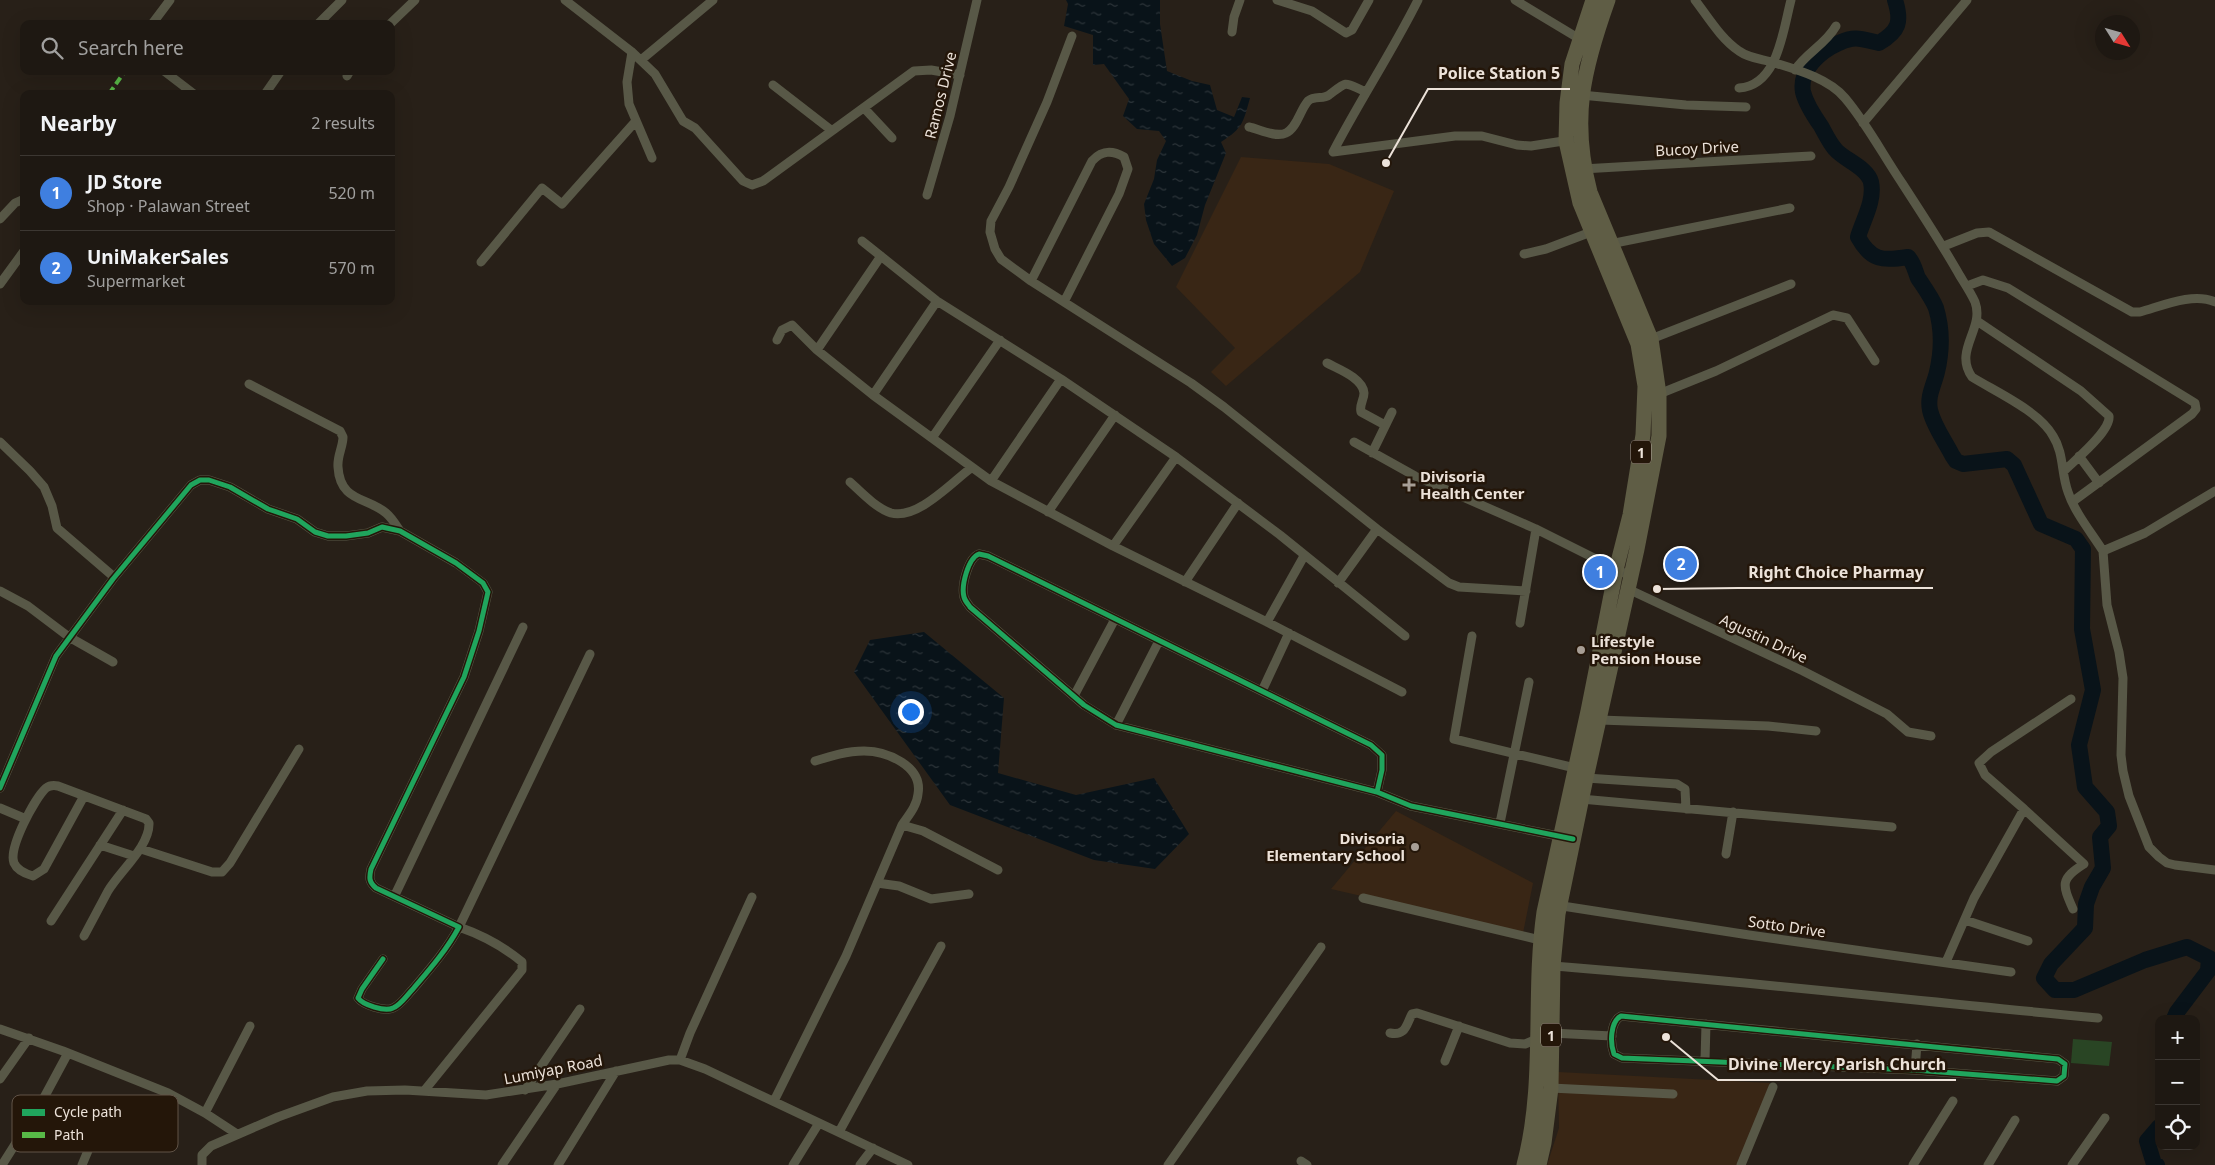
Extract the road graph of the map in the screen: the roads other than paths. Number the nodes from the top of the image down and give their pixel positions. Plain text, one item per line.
1 (170, 0) edge
2 (342, 0) edge
3 (414, 0) edge
4 (566, 0) edge
5 (713, 0) edge
6 (977, 0) edge
7 (1240, 0) edge
8 (1277, 0) edge
9 (1369, 0) edge
10 (1418, 0) edge
11 (1515, 0) edge
12 (1593, 0) edge
13 (1608, 0) edge
14 (1695, 0) edge
15 (1791, 0) edge
16 (1966, 0) edge
17 (155, 20) edge
18 (322, 20) edge
19 (394, 20) edge
20 (1836, 26) dead end
21 (1232, 32) dead end
22 (1072, 36) dead end
23 (1586, 43) junction
24 (632, 52) junction
25 (641, 60) junction
26 (1774, 62) junction
27 (1800, 72) junction
28 (169, 75) edge
29 (278, 75) edge
30 (960, 75) junction
31 (773, 85) dead end
32 (1739, 88) dead end
33 (189, 90) edge
34 (268, 90) edge
35 (1366, 92) junction
36 (1581, 95) junction
37 (1746, 107) dead end
38 (864, 108) junction
39 (635, 122) junction
40 (1863, 123) junction
41 (1249, 127) dead end
42 (832, 130) junction
43 (892, 138) dead end
44 (1573, 139) junction
45 (1811, 156) dead end
46 (652, 158) dead end
47 (1578, 170) junction
48 (926, 196) dead end
49 (20, 201) edge
50 (1790, 208) dead end
51 (0, 219) edge
52 (1591, 232) junction
53 (862, 241) dead end
54 (1610, 244) junction
55 (1944, 246) junction
56 (1524, 254) dead end
57 (20, 256) edge
58 (881, 256) junction
59 (482, 262) dead end
60 (1031, 281) junction
61 (0, 284) edge
62 (1791, 284) dead end
63 (1966, 286) junction
64 (937, 301) junction
65 (1064, 302) junction
66 (2215, 302) edge
67 (1977, 321) junction
68 (1651, 339) junction
69 (776, 340) dead end
70 (1000, 340) junction
71 (817, 350) junction
72 (1875, 361) dead end
73 (1327, 363) dead end
74 (1061, 379) junction
75 (249, 384) dead end
76 (1659, 394) junction
77 (873, 396) junction
78 (1392, 412) dead end
79 (1115, 415) junction
80 (1385, 425) junction
81 (932, 438) junction
82 (0, 442) edge
83 (1354, 442) dead end
84 (1372, 453) junction
85 (2080, 456) junction
86 (1176, 457) junction
87 (971, 468) junction
88 (2064, 471) junction
89 (991, 481) junction
90 (850, 482) dead end
91 (2099, 482) junction
92 (2215, 491) edge
93 (2072, 502) junction
94 (1238, 503) junction
95 (1048, 512) junction
96 (1377, 529) junction
97 (1536, 529) junction
98 (400, 531) junction
99 (1113, 546) junction
100 (2103, 551) junction
101 (1304, 556) junction
102 (114, 577) junction
103 (1625, 578) junction
104 (1186, 582) junction
105 (1338, 583) junction
106 (0, 591) edge
107 (1526, 591) junction
108 (1114, 619) junction
109 (1267, 622) junction
110 (1520, 623) dead end
111 (523, 627) dead end
112 (1289, 633) junction
113 (1405, 636) dead end
114 (1472, 636) dead end
115 (69, 637) junction
116 (1159, 641) junction
117 (590, 654) dead end
118 (113, 662) dead end
119 (1529, 682) dead end
120 (1262, 691) junction
121 (1402, 692) dead end
122 (1074, 696) junction
123 (2071, 699) dead end
124 (1600, 720) junction
125 (1116, 725) junction
126 (1816, 731) dead end
127 (1931, 736) dead end
128 (300, 749) dead end
129 (1514, 754) junction
130 (815, 761) dead end
131 (1580, 773) junction
132 (3, 774) edge
133 (0, 788) edge
134 (1377, 792) junction
135 (84, 796) junction
136 (1581, 799) junction
137 (0, 808) edge
138 (1686, 809) junction
139 (2024, 809) junction
140 (123, 810) junction
141 (1733, 812) junction
142 (26, 819) junction
143 (1500, 823) junction
144 (902, 825) junction
145 (1892, 828) dead end
146 (1566, 838) junction
147 (100, 845) junction
148 (141, 849) junction
149 (1726, 854) dead end
150 (134, 856) junction
151 (998, 870) dead end
152 (2215, 870) edge
153 (877, 883) junction
154 (969, 894) dead end
155 (395, 895) junction
156 (752, 897) dead end
157 (1363, 898) dead end
158 (1553, 905) junction
159 (2073, 909) dead end
160 (1965, 920) junction
161 (50, 921) dead end
162 (459, 927) junction
163 (84, 936) dead end
164 (1540, 940) junction
165 (2028, 941) dead end
166 (941, 946) dead end
167 (1321, 947) dead end
168 (384, 959) dead end
169 (1946, 962) junction
170 (1553, 966) junction
171 (2011, 972) dead end
172 (580, 1009) dead end
173 (2098, 1018) dead end
174 (1706, 1024) junction
175 (250, 1026) dead end
176 (1459, 1026) junction
177 (0, 1029) edge
178 (1390, 1032) dead end
179 (1545, 1036) junction
180 (1612, 1036) junction
181 (29, 1038) junction
182 (1917, 1044) junction
183 (68, 1053) junction
184 (680, 1060) junction
185 (1705, 1060) junction
186 (1445, 1061) dead end
187 (1915, 1070) junction
188 (616, 1071) junction
189 (0, 1078) edge
190 (557, 1084) junction
191 (1773, 1087) dead end
192 (1550, 1088) junction
193 (525, 1090) junction
194 (424, 1091) junction
195 (1673, 1094) dead end
196 (45, 1095) edge
197 (172, 1095) edge
198 (178, 1098) edge
199 (774, 1101) junction
200 (1953, 1101) dead end
201 (205, 1113) junction
202 (2105, 1118) dead end
203 (2015, 1120) dead end
204 (819, 1123) junction
205 (839, 1132) junction
206 (237, 1134) junction
207 (873, 1148) junction
208 (12, 1149) edge
209 (87, 1152) edge
210 (2, 1165) edge
211 (82, 1165) edge
212 (202, 1165) edge
213 (502, 1165) edge
214 (558, 1165) edge
215 (794, 1165) edge
216 (860, 1165) edge
217 (908, 1165) edge
218 (1168, 1165) edge
219 (1524, 1165) edge
220 (1539, 1165) edge
221 (1741, 1165) edge
222 (1913, 1165) edge
223 (1988, 1165) edge
224 (2072, 1165) edge

1 - 17 street
2 - 18 street
3 - 19 street
4 - 24 street
5 - 25 street
6 - 30 street, Ramos Drive
7 - 21 street
8 - 9 street
10 - 35 street
11 - 23 street
12 - 23 highway, 1
13 - 23 highway, 1
14 - 26 street
15 - 26 street
16 - 40 street
20 - 27 street
22 - 60 street
23 - 36 highway, 1
23 - 44 highway, 1
24 - 25 street
24 - 39 street
25 - 42 street
26 - 27 street
26 - 32 street
27 - 40 street
28 - 33 street
29 - 34 street
30 - 38 street
30 - 48 street, Ramos Drive
31 - 42 street
35 - 41 street
35 - 44 street
36 - 37 street
36 - 44 highway, 1
38 - 42 street
38 - 43 street
39 - 46 street
39 - 59 street
40 - 55 street
44 - 47 highway, 1
45 - 47 street, Bucoy Drive
47 - 52 highway, 1
47 - 54 highway, 1
49 - 51 street
50 - 54 street
52 - 56 street
52 - 103 highway, 1
53 - 58 street
54 - 68 highway, 1
55 - 63 street
55 - 66 street
57 - 61 street
58 - 64 street
58 - 71 street
60 - 65 street
60 - 65 street
62 - 68 street
63 - 67 street
63 - 91 street
64 - 70 street
64 - 77 street
65 - 96 street
67 - 85 street
67 - 88 street
68 - 76 highway, 1
69 - 71 street
70 - 74 street
70 - 81 street
71 - 77 street
72 - 76 street
73 - 80 street
74 - 79 street
74 - 89 street
75 - 98 street
76 - 103 highway, 1
77 - 81 street
78 - 80 street
79 - 86 street
79 - 95 street
80 - 84 street
81 - 87 street
82 - 102 street
83 - 84 street, Agustin Drive
84 - 97 street, Agustin Drive
85 - 88 street
85 - 91 street
86 - 94 street
86 - 99 street
87 - 89 street
87 - 90 street
88 - 93 street
89 - 95 street
91 - 93 street
92 - 100 street
93 - 100 street
94 - 101 street
94 - 104 street
95 - 99 street
96 - 105 street
96 - 107 street
97 - 103 street, Agustin Drive
97 - 107 street
98 - 102 street
98 - 155 street
99 - 104 street
100 - 152 street
101 - 105 street
101 - 109 street
102 - 115 street
103 - 124 highway, 1
103 - 127 street, Agustin Drive
103 - 131 highway, 1
104 - 109 street
105 - 113 street
106 - 115 street
107 - 110 street
108 - 116 street
108 - 122 street
108 - 122 street
109 - 112 street
111 - 155 street
112 - 120 street
112 - 121 street
114 - 129 street
115 - 118 street
115 - 132 street
116 - 120 street
116 - 125 street
117 - 162 street
119 - 129 street
120 - 134 street
122 - 125 street
123 - 139 street
124 - 126 street
124 - 131 highway, 1
125 - 134 street
128 - 148 street
129 - 131 street
129 - 143 street
130 - 144 street
131 - 136 highway, 1
131 - 138 street
131 - 146 highway, 1
132 - 133 street
134 - 143 street
135 - 140 street
135 - 142 street
135 - 142 street
136 - 138 street
136 - 146 highway, 1
137 - 142 street
138 - 141 street
139 - 159 street
139 - 160 street
140 - 147 street
140 - 148 street
141 - 145 street
141 - 149 street
143 - 146 street
144 - 151 street
144 - 153 street
146 - 158 highway, 1
147 - 150 street
147 - 161 street
148 - 150 street
150 - 163 street
153 - 154 street
153 - 199 street
155 - 162 street
156 - 184 street
157 - 164 street
158 - 164 highway, 1
158 - 169 street, Sotto Drive
158 - 170 highway, 1
160 - 165 street
160 - 169 street
162 - 168 street
162 - 194 street
164 - 179 highway, 1
166 - 205 street
167 - 218 street
169 - 171 street, Sotto Drive
170 - 173 street
170 - 179 highway, 1
172 - 193 street
174 - 180 street
174 - 182 street
174 - 185 street
175 - 201 street
176 - 178 street
176 - 179 street
176 - 186 street
177 - 181 street
179 - 180 street
179 - 192 highway, 1
179 - 219 highway, 1
180 - 185 street
181 - 183 street
181 - 189 street
182 - 187 street
182 - 187 street
183 - 196 street
183 - 197 street
184 - 188 street, Lumiyap Road
184 - 199 street, Lumiyap Road
185 - 187 street
188 - 190 street, Lumiyap Road
188 - 214 street
190 - 193 street, Lumiyap Road
190 - 213 street
191 - 221 street
192 - 195 street
192 - 220 highway, 1
193 - 194 street, Lumiyap Road
194 - 206 street, Lumiyap Road
198 - 201 street
199 - 204 street, Lumiyap Road
200 - 222 street
201 - 206 street
202 - 224 street
203 - 223 street
204 - 205 street, Lumiyap Road
204 - 215 street
205 - 207 street, Lumiyap Road
206 - 212 street, Lumiyap Road
207 - 216 street
207 - 217 street, Lumiyap Road
208 - 210 street
209 - 211 street

